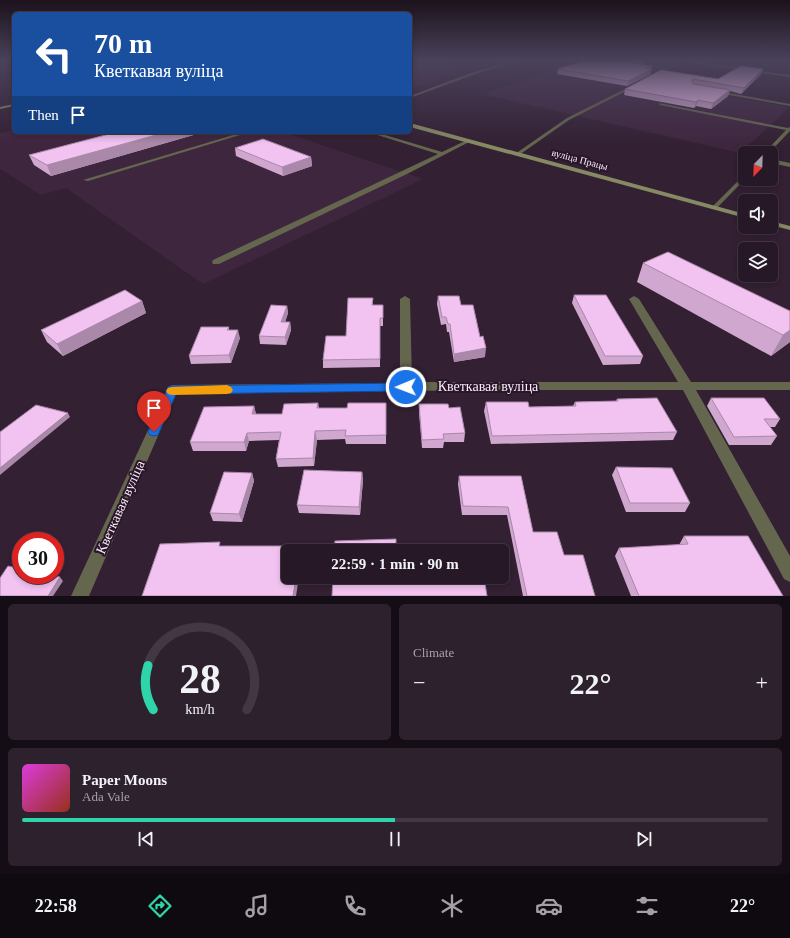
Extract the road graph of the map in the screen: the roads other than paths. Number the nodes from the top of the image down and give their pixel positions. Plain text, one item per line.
1 (432, 89) edge
2 (628, 89) edge
3 (711, 91) edge
4 (412, 96) edge
5 (660, 104) edge
6 (12, 105) edge
7 (790, 105) edge
8 (0, 108) edge
9 (412, 126) edge
10 (789, 129) edge
11 (241, 134) edge
12 (377, 134) edge
13 (469, 141) junction
14 (773, 146) edge
15 (442, 154) junction
16 (518, 154) junction
17 (778, 162) edge
18 (790, 165) edge
19 (86, 180) dead end
20 (738, 183) edge
21 (715, 207) junction
22 (738, 214) edge
23 (778, 225) edge
24 (790, 228) edge
25 (216, 262) dead end
26 (405, 299) dead end
27 (634, 299) dead end
28 (687, 386) junction
29 (790, 386) edge
30 (406, 387) junction
31 (790, 573) edge
32 (80, 596) edge

1 - 4 lane
2 - 16 lane
3 - 7 lane
5 - 10 lane
6 - 8 street
9 - 13 street, вуліца Працы
10 - 14 lane
11 - 19 lane
12 - 15 lane
13 - 15 lane
13 - 16 street, вуліца Працы
15 - 25 lane
16 - 21 street, вуліца Працы
17 - 18 lane
20 - 21 lane
21 - 22 street, вуліца Працы
23 - 24 street
26 - 30 street
27 - 28 street
28 - 29 street, Кветкавая вуліца
28 - 30 street, Кветкавая вуліца
28 - 31 street
30 - 32 street, Кветкавая вуліца

